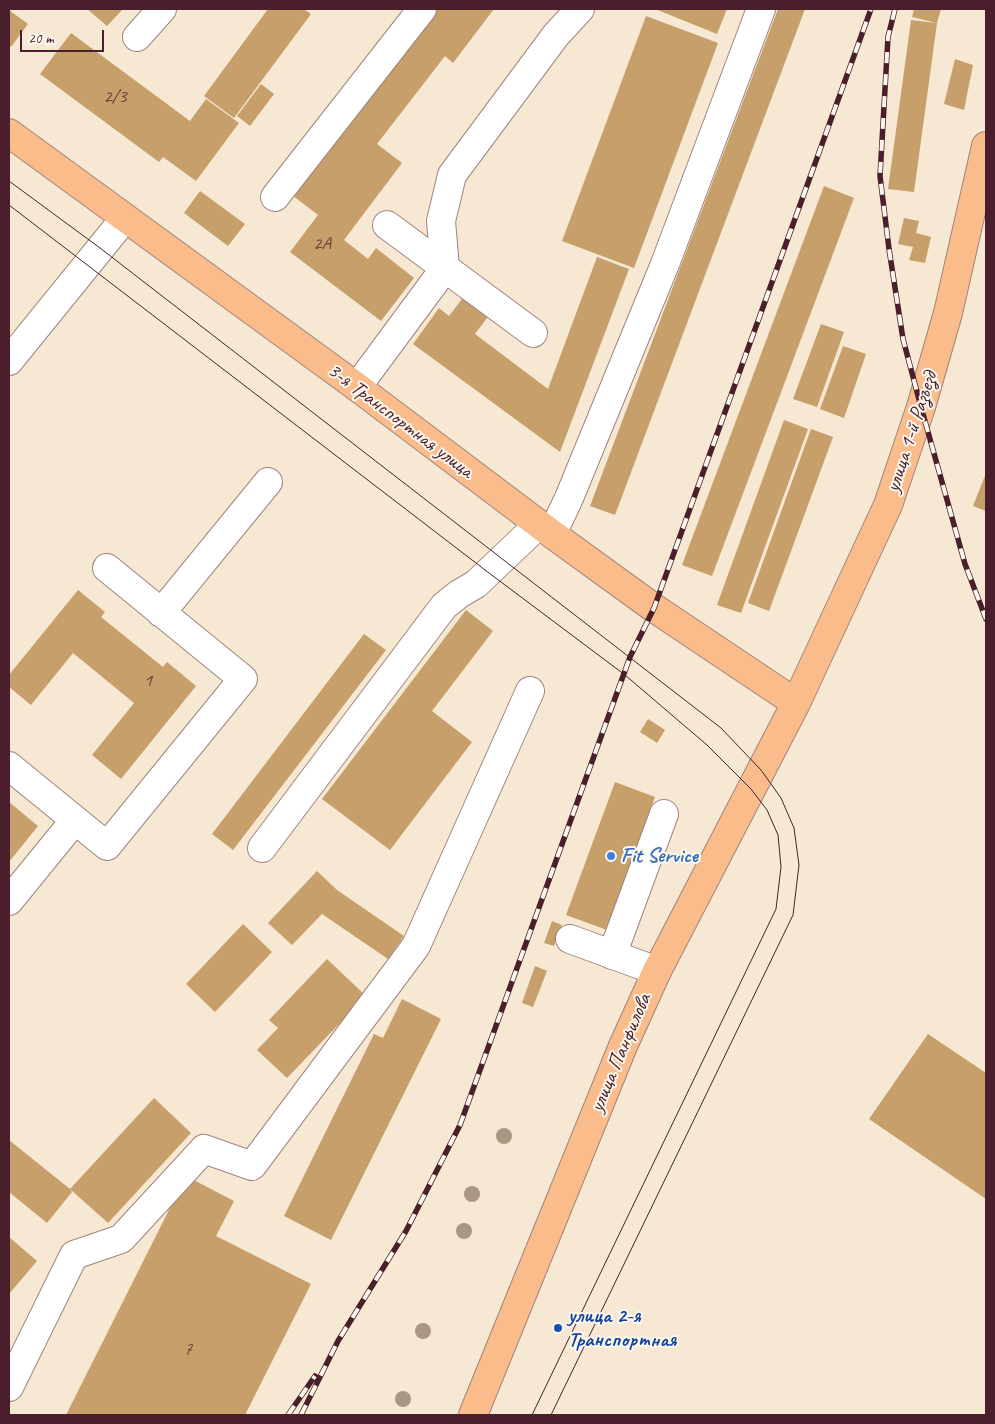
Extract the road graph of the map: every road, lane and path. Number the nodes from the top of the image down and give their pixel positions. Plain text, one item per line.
1 (162, 9) edge
2 (422, 9) edge
3 (580, 9) edge
4 (761, 9) edge
5 (137, 37) dead end
6 (9, 133) edge
7 (986, 146) edge
8 (275, 197) dead end
9 (125, 218) junction
10 (387, 225) dead end
11 (445, 268) junction
12 (533, 333) dead end
13 (9, 360) edge
14 (357, 387) junction
15 (268, 482) dead end
16 (545, 529) junction
17 (107, 568) dead end
18 (161, 613) junction
19 (530, 691) dead end
20 (796, 703) junction
21 (9, 766) edge
22 (664, 814) dead end
23 (75, 820) junction
24 (262, 848) dead end
25 (9, 901) edge
26 (570, 939) dead end
27 (612, 955) junction
28 (657, 971) junction
29 (9, 1387) edge
30 (473, 1415) edge

1 - 5 lane
2 - 8 lane
3 - 11 lane
4 - 16 lane
6 - 9 main road, 3-я Транспортная улица
7 - 20 main road, улица 1-й Разъезд
9 - 13 lane
9 - 14 main road, 3-я Транспортная улица
10 - 11 lane
11 - 12 lane
11 - 14 lane
14 - 16 main road, 3-я Транспортная улица
15 - 18 lane
16 - 20 main road, 3-я Транспортная улица
16 - 24 lane
17 - 18 lane
18 - 23 lane
19 - 29 lane
20 - 28 main road, улица Панфилова
21 - 23 lane
22 - 27 lane
23 - 25 lane
26 - 27 lane
27 - 28 lane
28 - 30 main road, улица Панфилова

